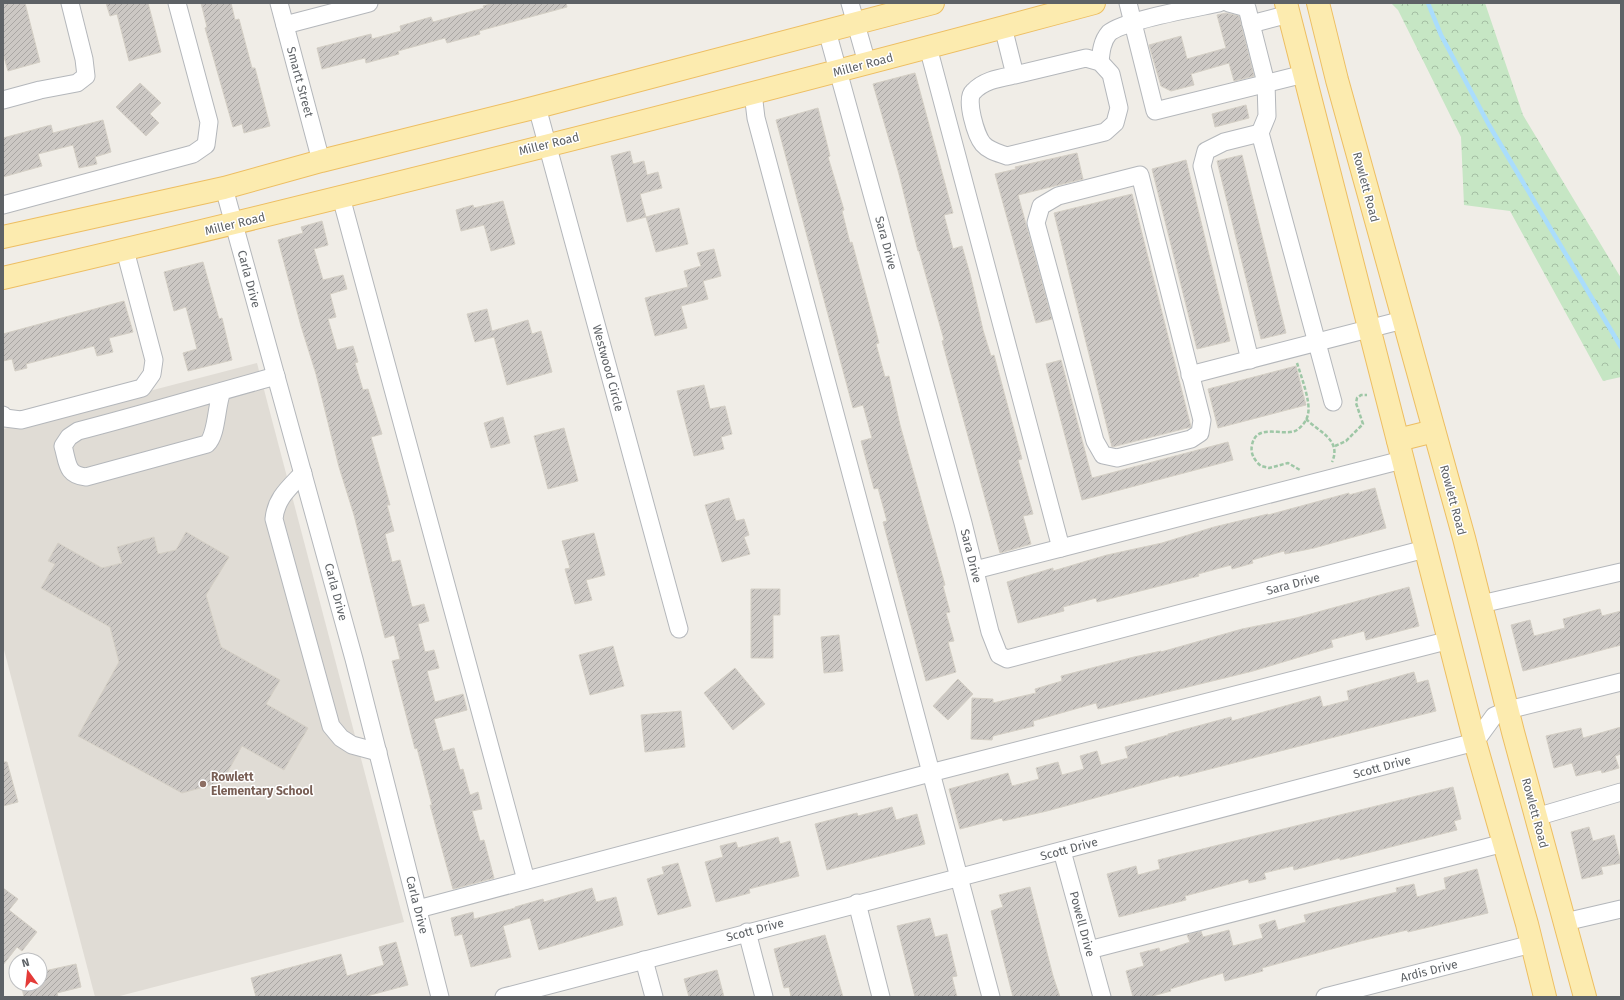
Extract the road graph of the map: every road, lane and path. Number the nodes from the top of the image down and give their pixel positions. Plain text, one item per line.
1 (70, 3) edge
2 (177, 3) edge
3 (279, 3) edge
4 (369, 3) edge
5 (933, 3) edge
6 (1094, 3) edge
7 (1128, 3) edge
8 (1219, 3) edge
9 (1229, 3) edge
10 (1318, 3) edge
11 (1288, 9) edge
12 (853, 13) edge
13 (1133, 22) junction
14 (1251, 24) junction
15 (285, 25) junction
16 (1004, 27) junction
17 (827, 31) junction
18 (928, 47) junction
19 (1100, 62) junction
20 (867, 63) junction
21 (839, 72) junction
22 (1304, 74) junction
23 (1015, 75) junction
24 (1266, 83) junction
25 (753, 93) junction
26 (3, 100) edge
27 (537, 106) junction
28 (1260, 133) junction
29 (548, 145) junction
30 (321, 161) junction
31 (224, 188) junction
32 (341, 197) junction
33 (3, 205) edge
34 (234, 224) junction
35 (3, 237) edge
36 (125, 250) junction
37 (3, 278) edge
38 (1403, 320) junction
39 (1369, 329) junction
40 (1317, 343) junction
41 (1294, 349) junction
42 (1250, 360) junction
43 (1190, 375) junction
44 (276, 376) junction
45 (222, 391) junction
46 (1370, 395) dead end
47 (1333, 402) dead end
48 (3, 415) edge
49 (1306, 419) junction
50 (1434, 431) junction
51 (1335, 446) junction
52 (1400, 450) junction
53 (1328, 466) dead end
54 (1302, 472) dead end
55 (303, 473) junction
56 (1061, 548) junction
57 (1425, 549) junction
58 (975, 570) junction
59 (1621, 572) edge
60 (1481, 604) junction
61 (679, 629) dead end
62 (1450, 640) junction
63 (1621, 682) edge
64 (1508, 710) junction
65 (1475, 742) junction
66 (378, 752) junction
67 (930, 773) junction
68 (1621, 792) edge
69 (1536, 817) junction
70 (1504, 842) junction
71 (1062, 851) junction
72 (958, 877) junction
73 (526, 880) junction
74 (857, 903) junction
75 (418, 908) junction
76 (1621, 909) edge
77 (1565, 922) junction
78 (747, 932) junction
79 (1532, 944) junction
80 (1089, 950) junction
81 (644, 960) junction
82 (540, 992) edge
83 (440, 997) edge
84 (504, 997) edge
85 (654, 997) edge
86 (764, 997) edge
87 (881, 997) edge
88 (990, 997) edge
89 (1102, 997) edge
90 (1325, 997) edge
91 (1545, 997) edge
92 (1585, 997) edge

1 - 26 street
2 - 33 street
3 - 15 street, Smartt Street
4 - 15 street
5 - 12 main road
6 - 16 main road, Miller Road
7 - 13 street
8 - 13 street
9 - 14 street
10 - 38 main road, Rowlett Road
11 - 14 street
11 - 22 main road
12 - 17 main road
12 - 20 street
13 - 19 street
13 - 24 street
14 - 24 street
15 - 30 street, Smartt Street
16 - 18 main road, Miller Road
16 - 23 street
17 - 21 street, Sara Drive
17 - 27 main road
18 - 20 main road, Miller Road
18 - 56 street
19 - 23 street
19 - 23 street
20 - 21 main road, Miller Road
21 - 25 main road, Miller Road
21 - 58 street, Sara Drive
22 - 24 street
22 - 39 main road
24 - 28 street
25 - 29 main road, Miller Road
25 - 67 street
27 - 29 street, Westwood Circle
27 - 30 main road
28 - 40 street
28 - 42 street
29 - 32 main road, Miller Road
29 - 61 street, Westwood Circle
30 - 31 main road
31 - 34 street, Carla Drive
31 - 35 main road
32 - 34 main road, Miller Road
32 - 73 street
34 - 36 main road, Miller Road
34 - 44 street, Carla Drive
36 - 37 main road, Miller Road
36 - 48 street
38 - 39 street
38 - 50 main road, Rowlett Road
39 - 40 street
39 - 52 main road
40 - 41 street
40 - 47 street
41 - 42 street
41 - 49 path
42 - 43 street
43 - 43 street
44 - 45 street
44 - 55 street, Carla Drive
45 - 45 street
46 - 51 path
49 - 51 path
49 - 54 path
50 - 52 main road
50 - 60 main road, Rowlett Road
51 - 53 path
52 - 56 street
52 - 57 main road
55 - 66 street, Carla Drive
55 - 66 street
56 - 58 street
57 - 58 street, Sara Drive
57 - 62 main road
59 - 60 street
60 - 64 main road, Rowlett Road
62 - 65 main road
62 - 67 street
63 - 64 street
64 - 65 street
64 - 69 main road, Rowlett Road
65 - 70 main road
65 - 71 street, Scott Drive
66 - 75 street, Carla Drive
67 - 72 street
67 - 73 street
68 - 69 street
69 - 77 main road, Rowlett Road
70 - 79 main road
70 - 80 street
71 - 72 street, Scott Drive
71 - 80 street, Powell Drive
72 - 74 street, Scott Drive
72 - 88 street
73 - 75 street
74 - 78 street, Scott Drive
74 - 87 street
75 - 83 street, Carla Drive
76 - 77 street
77 - 92 main road, Rowlett Road
78 - 81 street, Scott Drive
78 - 86 street
79 - 90 street, Ardis Drive
79 - 91 main road
80 - 89 street, Powell Drive
81 - 82 street, Scott Drive
81 - 85 street
82 - 84 street, Scott Drive

